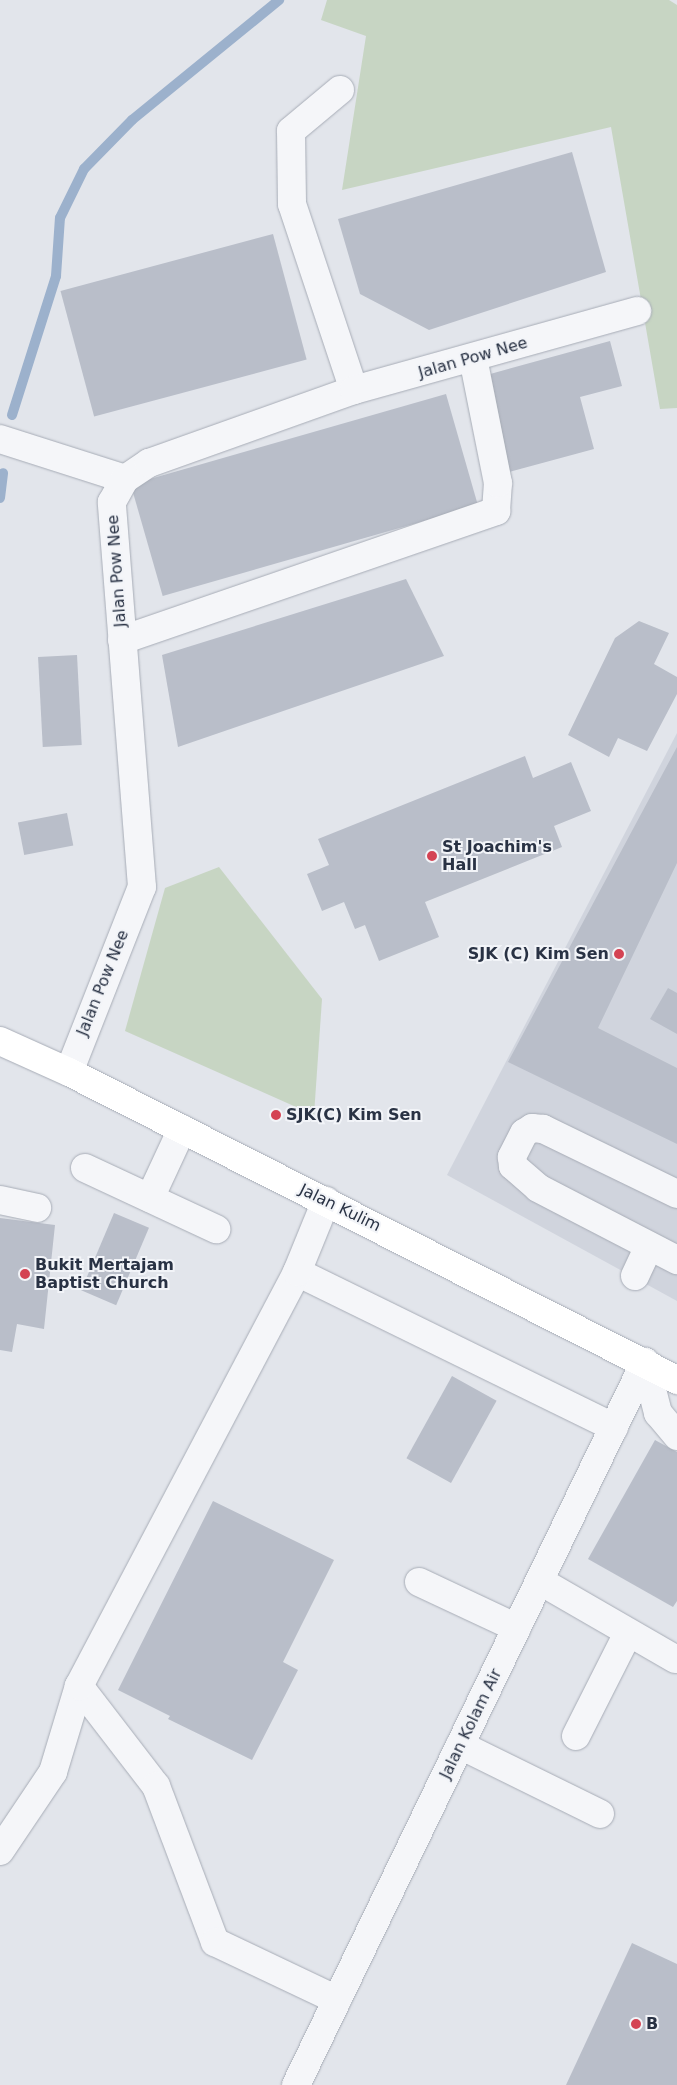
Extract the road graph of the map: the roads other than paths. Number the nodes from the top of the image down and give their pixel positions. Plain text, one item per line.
1 (340, 90) dead end
2 (637, 310) dead end
3 (473, 358) junction
4 (354, 390) junction
5 (0, 439) edge
6 (125, 479) junction
7 (122, 640) junction
8 (0, 1041) edge
9 (69, 1072) junction
10 (182, 1129) junction
11 (85, 1168) dead end
12 (677, 1194) edge
13 (150, 1198) junction
14 (0, 1200) edge
15 (326, 1201) junction
16 (36, 1208) dead end
17 (216, 1228) dead end
18 (649, 1246) junction
19 (677, 1260) edge
20 (297, 1272) junction
21 (635, 1276) dead end
22 (645, 1362) junction
23 (677, 1380) edge
24 (614, 1428) junction
25 (677, 1436) edge
26 (540, 1580) junction
27 (419, 1582) dead end
28 (517, 1628) junction
29 (628, 1633) junction
30 (675, 1659) dead end
31 (79, 1686) junction
32 (576, 1736) dead end
33 (460, 1745) junction
34 (600, 1814) dead end
35 (0, 1851) edge
36 (337, 2000) junction
37 (296, 2085) edge

1 - 4 street
2 - 3 street, Jalan Pow Nee
3 - 4 street, Jalan Pow Nee
3 - 7 street
4 - 6 street, Jalan Pow Nee
5 - 6 street
6 - 7 street, Jalan Pow Nee
7 - 9 street, Jalan Pow Nee
8 - 9 main road, Jalan Kulim
9 - 10 main road, Jalan Kulim
10 - 13 street
10 - 15 main road, Jalan Kulim
11 - 13 street
12 - 18 street
13 - 17 street
14 - 16 street
15 - 20 street
15 - 22 main road, Jalan Kulim
18 - 19 street
18 - 21 street
20 - 24 street
20 - 31 street
22 - 23 main road, Jalan Kulim
22 - 24 street, Jalan Kolam Air
22 - 25 street
24 - 26 street, Jalan Kolam Air
26 - 28 street, Jalan Kolam Air
26 - 29 street
27 - 28 street
28 - 33 street, Jalan Kolam Air
29 - 30 street
29 - 32 street
31 - 35 street
31 - 36 street
33 - 34 street
33 - 36 street, Jalan Kolam Air
36 - 37 street, Jalan Kolam Air

